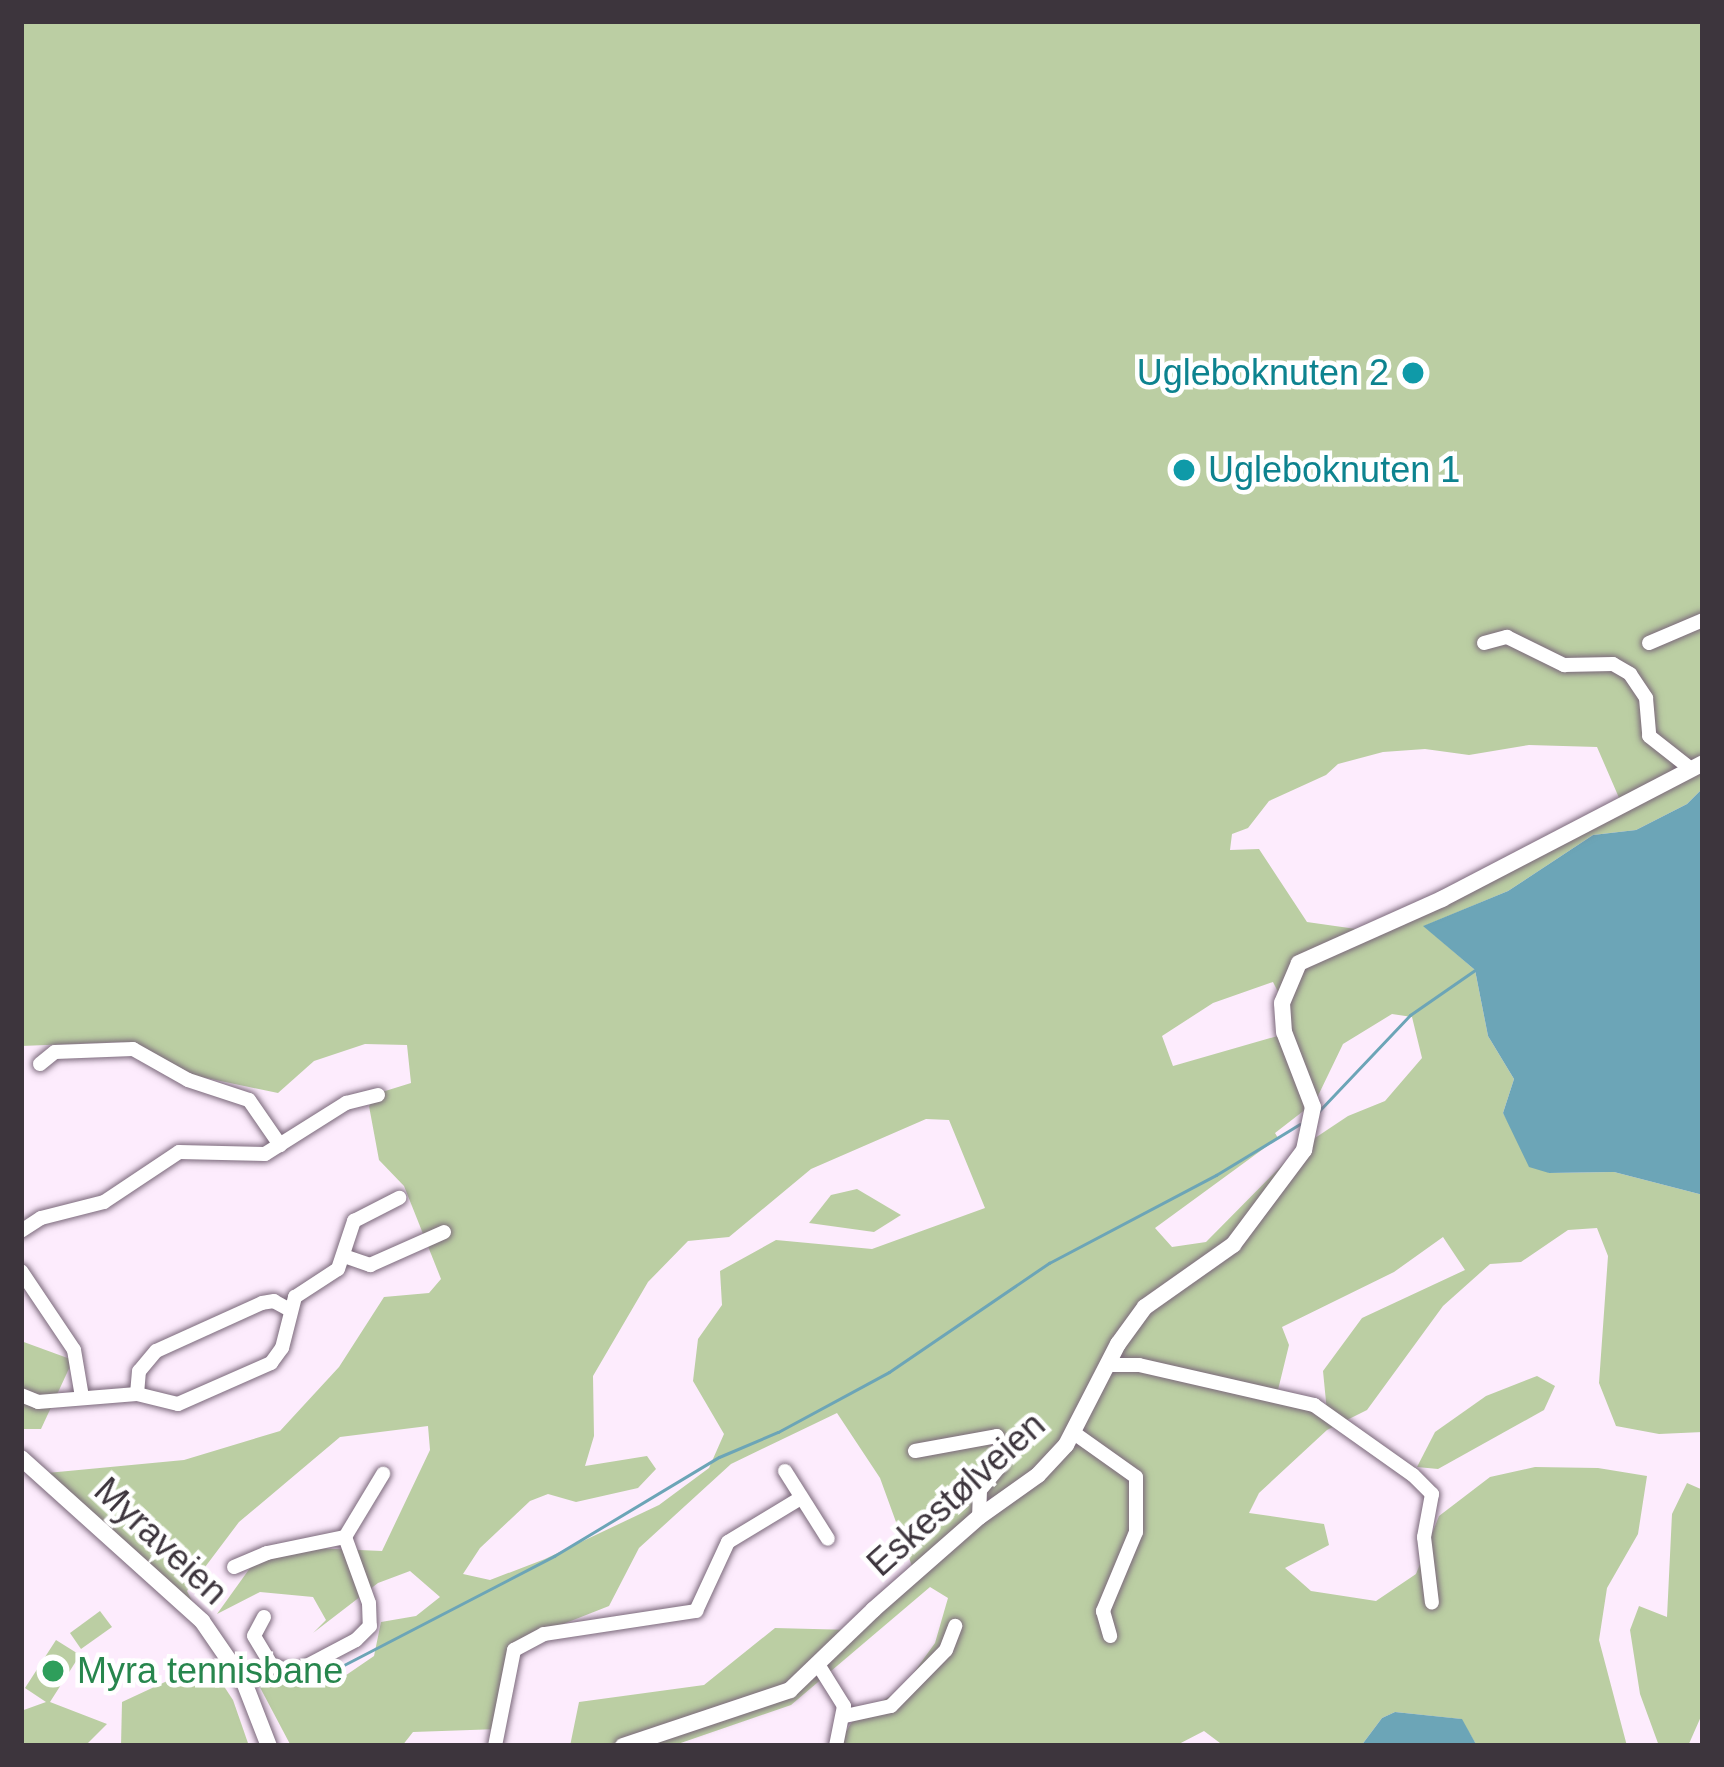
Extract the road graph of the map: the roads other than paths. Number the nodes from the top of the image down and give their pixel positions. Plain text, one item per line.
1 (1703, 620) edge
2 (1484, 643) dead end
3 (1649, 643) dead end
4 (1697, 766) edge
5 (40, 1064) dead end
6 (378, 1095) dead end
7 (280, 1145) junction
8 (399, 1198) dead end
9 (21, 1231) edge
10 (444, 1232) dead end
11 (344, 1256) junction
12 (21, 1271) edge
13 (290, 1310) junction
14 (1108, 1366) junction
15 (137, 1394) junction
16 (21, 1395) edge
17 (82, 1397) junction
18 (1074, 1433) junction
19 (915, 1451) dead end
20 (21, 1458) edge
21 (785, 1471) dead end
22 (383, 1474) dead end
23 (801, 1498) junction
24 (979, 1517) junction
25 (345, 1537) junction
26 (828, 1539) dead end
27 (233, 1567) dead end
28 (1432, 1603) dead end
29 (264, 1617) dead end
30 (956, 1626) dead end
31 (1110, 1636) dead end
32 (272, 1666) junction
33 (818, 1666) junction
34 (244, 1682) junction
35 (845, 1716) junction
36 (269, 1746) edge
37 (495, 1746) edge
38 (623, 1746) edge
39 (836, 1746) edge

1 - 3 street
2 - 4 street
4 - 14 main road, Eskestølveien
5 - 7 street
6 - 7 street
7 - 9 street
8 - 11 street
10 - 11 street
11 - 13 street
12 - 17 street
13 - 15 street
13 - 15 street
14 - 18 main road, Eskestølveien
14 - 28 street
15 - 17 street
16 - 17 street
18 - 24 main road, Eskestølveien
18 - 31 street
19 - 24 street
20 - 34 main road, Myraveien
21 - 23 street
22 - 25 street
23 - 26 street
23 - 37 street
24 - 33 main road, Eskestølveien
25 - 27 street, Myraveien
25 - 32 street
29 - 32 street
30 - 35 street
32 - 34 street
33 - 35 street
33 - 38 main road, Eskestølveien
34 - 36 main road, Myraveien
35 - 39 street

